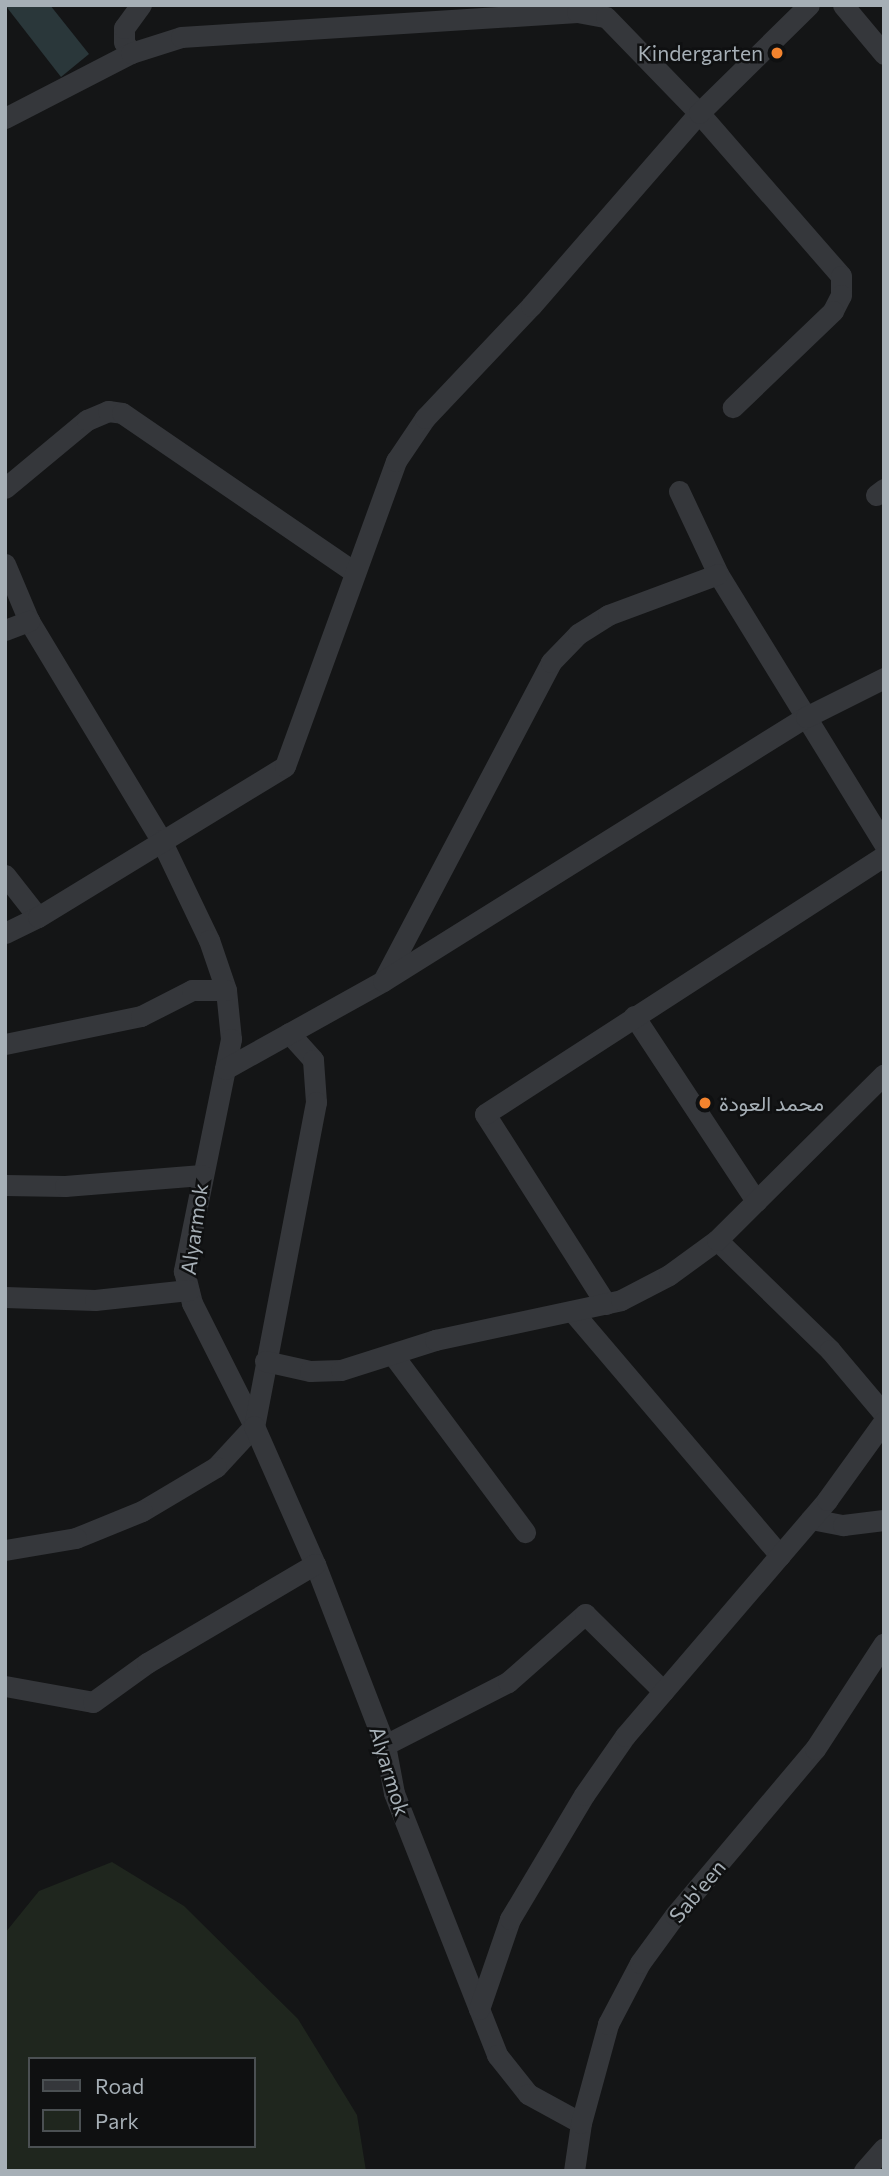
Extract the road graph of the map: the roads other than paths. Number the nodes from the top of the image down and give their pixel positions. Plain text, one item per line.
1 (141, 5) edge
2 (809, 5) edge
3 (843, 5) edge
4 (131, 53) junction
5 (884, 54) edge
6 (699, 113) junction
7 (5, 118) edge
8 (733, 407) dead end
9 (5, 488) edge
10 (679, 492) dead end
11 (5, 564) edge
12 (354, 572) junction
13 (718, 574) junction
14 (29, 621) junction
15 (5, 630) edge
16 (884, 678) edge
17 (806, 717) junction
18 (161, 841) junction
19 (884, 844) edge
20 (884, 856) edge
21 (5, 875) edge
22 (38, 917) junction
23 (5, 933) edge
24 (383, 981) junction
25 (226, 990) junction
26 (634, 1016) junction
27 (289, 1033) junction
28 (5, 1044) edge
29 (225, 1069) junction
30 (884, 1074) edge
31 (202, 1175) junction
32 (5, 1185) edge
33 (756, 1201) junction
34 (717, 1240) junction
35 (188, 1290) junction
36 (5, 1297) edge
37 (606, 1304) junction
38 (572, 1311) junction
39 (393, 1354) junction
40 (265, 1361) junction
41 (884, 1414) edge
42 (884, 1421) edge
43 (254, 1426) junction
44 (811, 1519) junction
45 (884, 1520) edge
46 (525, 1532) dead end
47 (5, 1550) edge
48 (780, 1555) junction
49 (315, 1564) junction
50 (884, 1643) edge
51 (5, 1686) edge
52 (663, 1691) junction
53 (385, 1745) junction
54 (479, 2009) junction
55 (581, 2123) junction
56 (884, 2148) edge
57 (574, 2171) edge
58 (864, 2171) edge

1 - 4 street
2 - 6 street
3 - 5 street
4 - 6 street
4 - 7 street
6 - 8 street
6 - 12 street
9 - 12 street
10 - 13 street
11 - 14 street, Alyarmok
12 - 18 street
13 - 17 street
13 - 24 street
14 - 15 street
14 - 18 street, Alyarmok
16 - 17 street
17 - 19 street
17 - 24 street
18 - 22 street
18 - 25 street, Alyarmok
20 - 26 street
21 - 22 street
22 - 23 street
24 - 27 street
25 - 28 street
25 - 29 street, Alyarmok
26 - 33 street
26 - 37 street
27 - 29 street
27 - 40 street
29 - 31 street, Alyarmok
30 - 33 street
31 - 32 street
31 - 35 street, Alyarmok
33 - 34 street
34 - 37 street
34 - 41 street
35 - 36 street
35 - 43 street, Alyarmok
37 - 38 street
38 - 39 street
38 - 48 street
39 - 40 street
39 - 46 street
40 - 43 street
42 - 44 street
43 - 47 street
43 - 49 street, Alyarmok
44 - 45 street
44 - 48 street
48 - 52 street
49 - 51 street
49 - 53 street, Alyarmok
50 - 55 street, Sab'een
52 - 53 street
52 - 54 street
53 - 54 street, Alyarmok
54 - 55 street, Alyarmok
55 - 57 street, Sab'een
56 - 58 street

